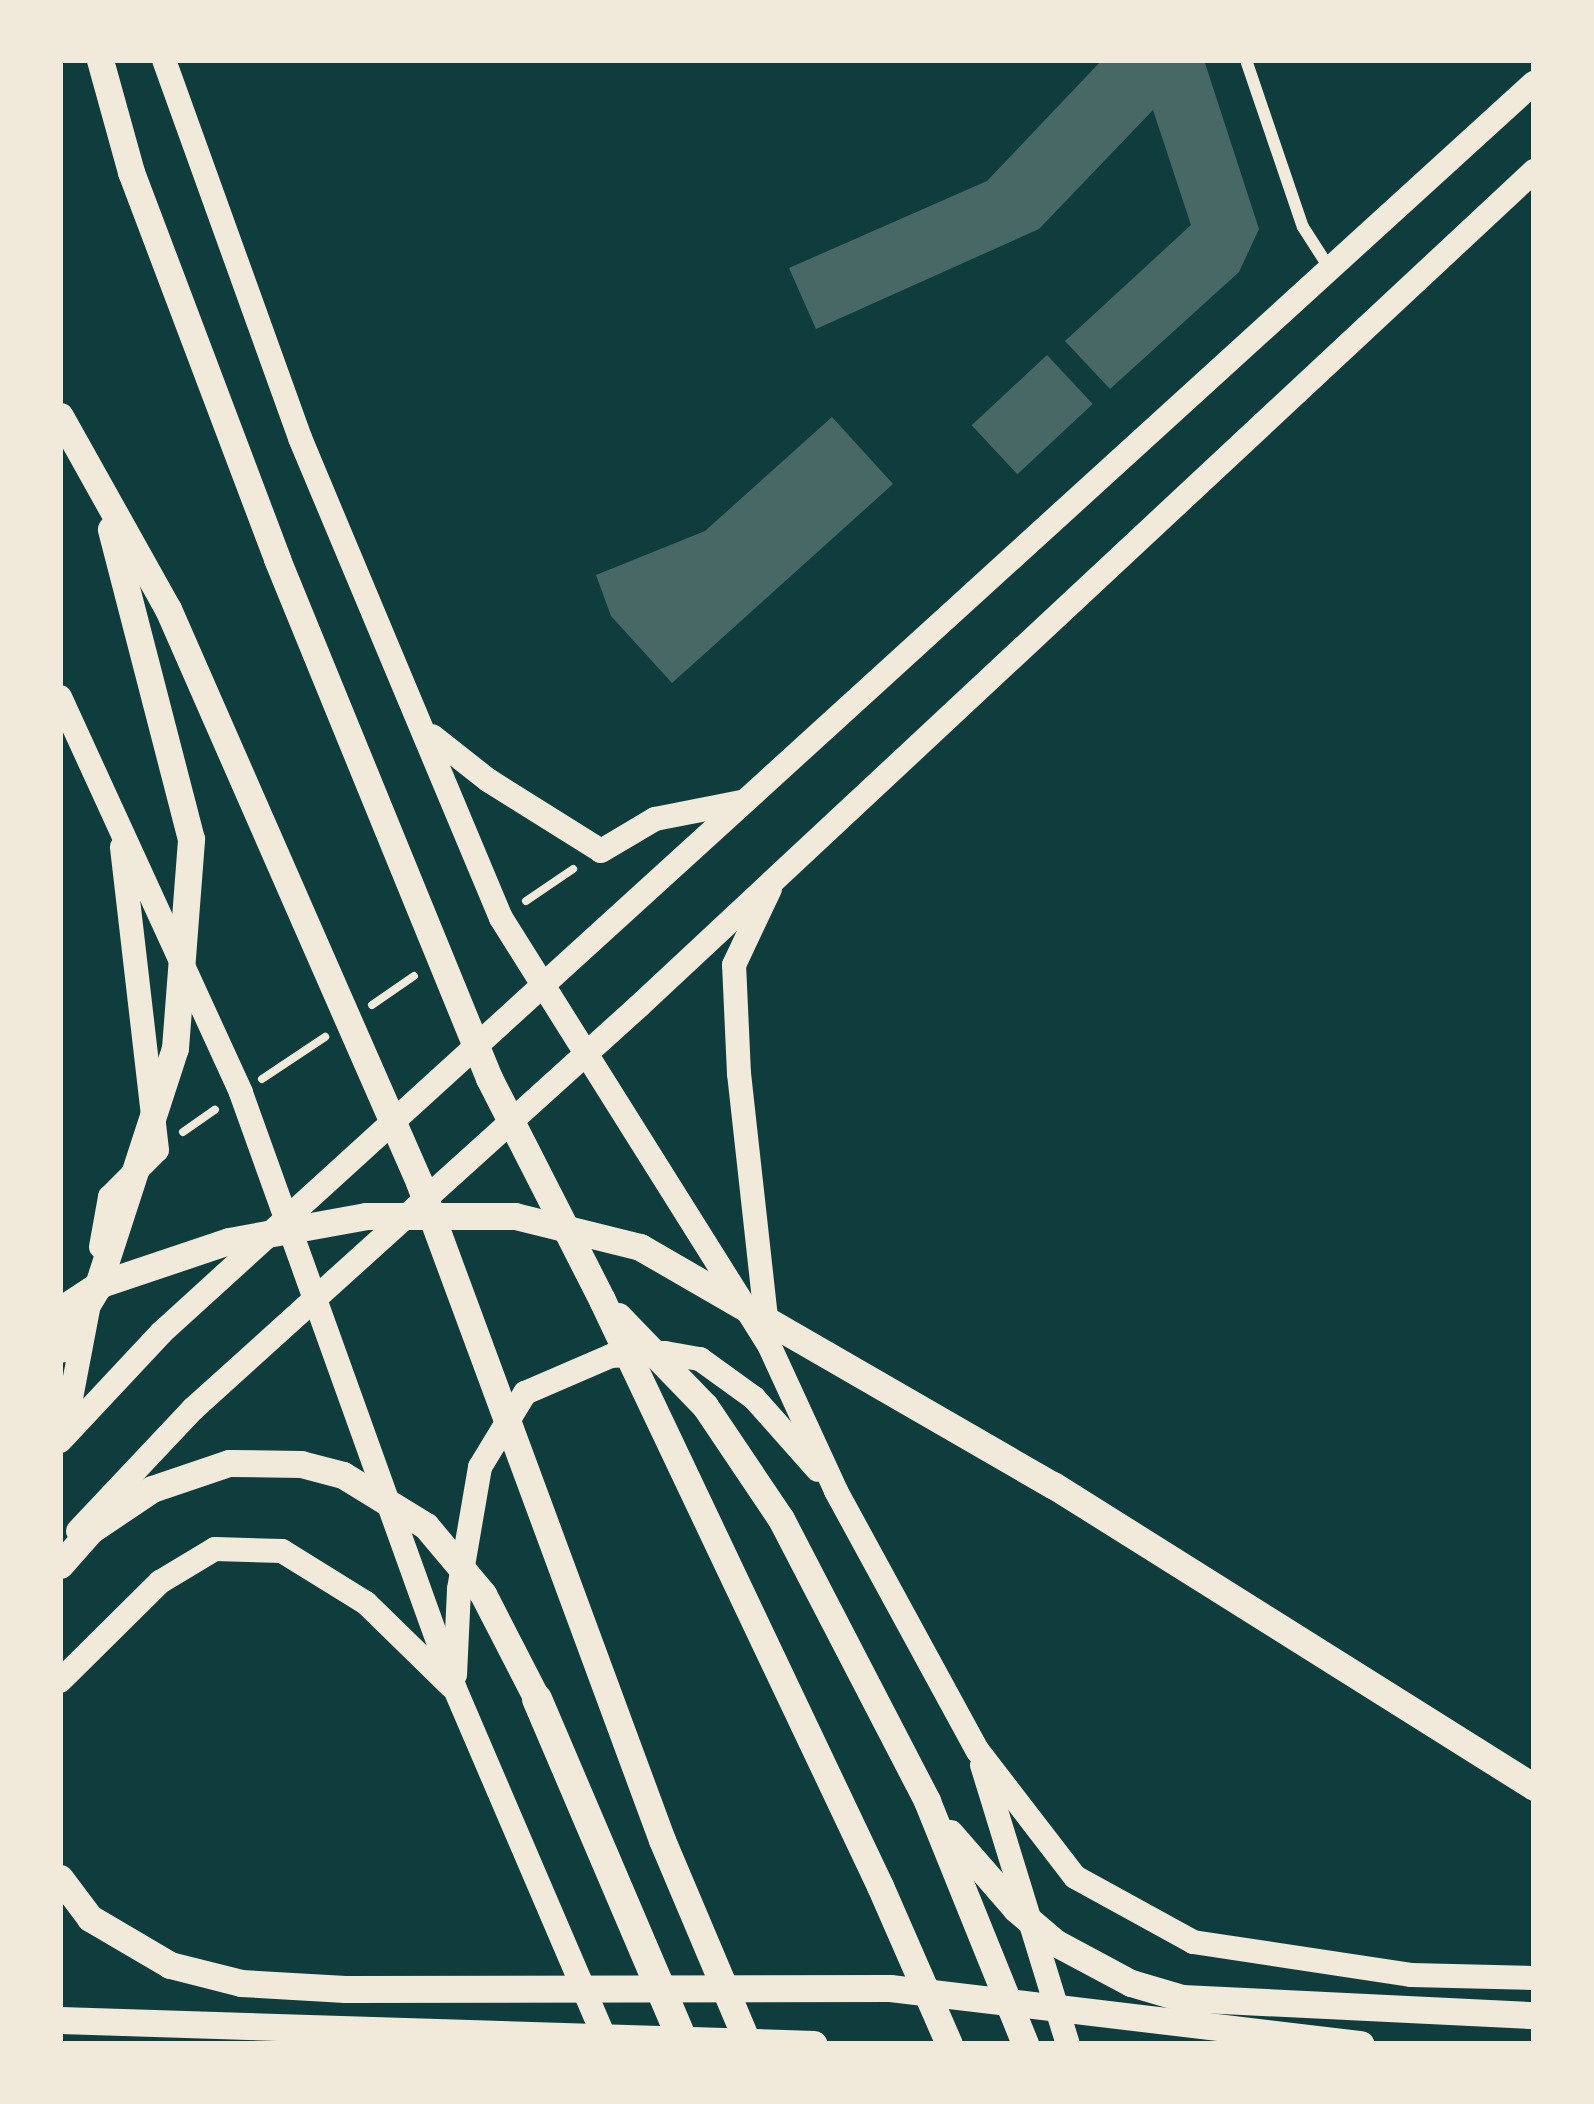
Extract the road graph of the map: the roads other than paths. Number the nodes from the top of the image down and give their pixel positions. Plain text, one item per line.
1 (100, 60) edge
2 (164, 60) edge
3 (1246, 60) edge
4 (1534, 83) edge
5 (1534, 171) edge
6 (1330, 269) junction
7 (60, 416) edge
8 (99, 485) junction
9 (60, 698) edge
10 (428, 734) junction
11 (744, 802) junction
12 (119, 821) junction
13 (777, 874) junction
14 (544, 984) junction
15 (587, 1052) junction
16 (284, 1220) junction
17 (314, 1300) junction
18 (602, 1300) junction
19 (60, 1310) edge
20 (769, 1345) junction
21 (60, 1349) edge
22 (62, 1438) edge
23 (836, 1491) junction
24 (60, 1550) edge
25 (60, 1565) edge
26 (60, 1682) edge
27 (454, 1689) junction
28 (537, 1699) joint
29 (978, 1750) junction
30 (1534, 1787) edge
31 (927, 1801) junction
32 (60, 1878) edge
33 (1534, 1978) edge
34 (1534, 2015) edge
35 (60, 2020) edge
36 (607, 2044) edge
37 (684, 2044) edge
38 (748, 2044) edge
39 (814, 2044) edge
40 (949, 2044) edge
41 (1025, 2044) edge
42 (1068, 2044) edge
43 (1361, 2044) edge

1 - 18 highway
2 - 10 main road
3 - 6 street
4 - 6 main road
5 - 13 main road
6 - 11 main road
7 - 8 highway
8 - 21 highway
8 - 38 highway
9 - 12 main road
10 - 11 main road
10 - 14 main road
11 - 14 main road
12 - 16 main road
12 - 22 main road
13 - 15 main road
13 - 20 main road
14 - 15 main road
14 - 16 main road
15 - 17 main road
15 - 20 main road
16 - 17 main road
16 - 22 main road
17 - 24 main road
17 - 27 main road
18 - 31 highway
18 - 40 highway
19 - 30 highway
20 - 23 main road
23 - 27 main road
23 - 29 main road
25 - 28 highway
26 - 27 main road
27 - 36 main road
28 - 37 highway
29 - 33 main road
29 - 42 main road
31 - 34 highway
31 - 41 highway
32 - 43 highway
35 - 39 highway

